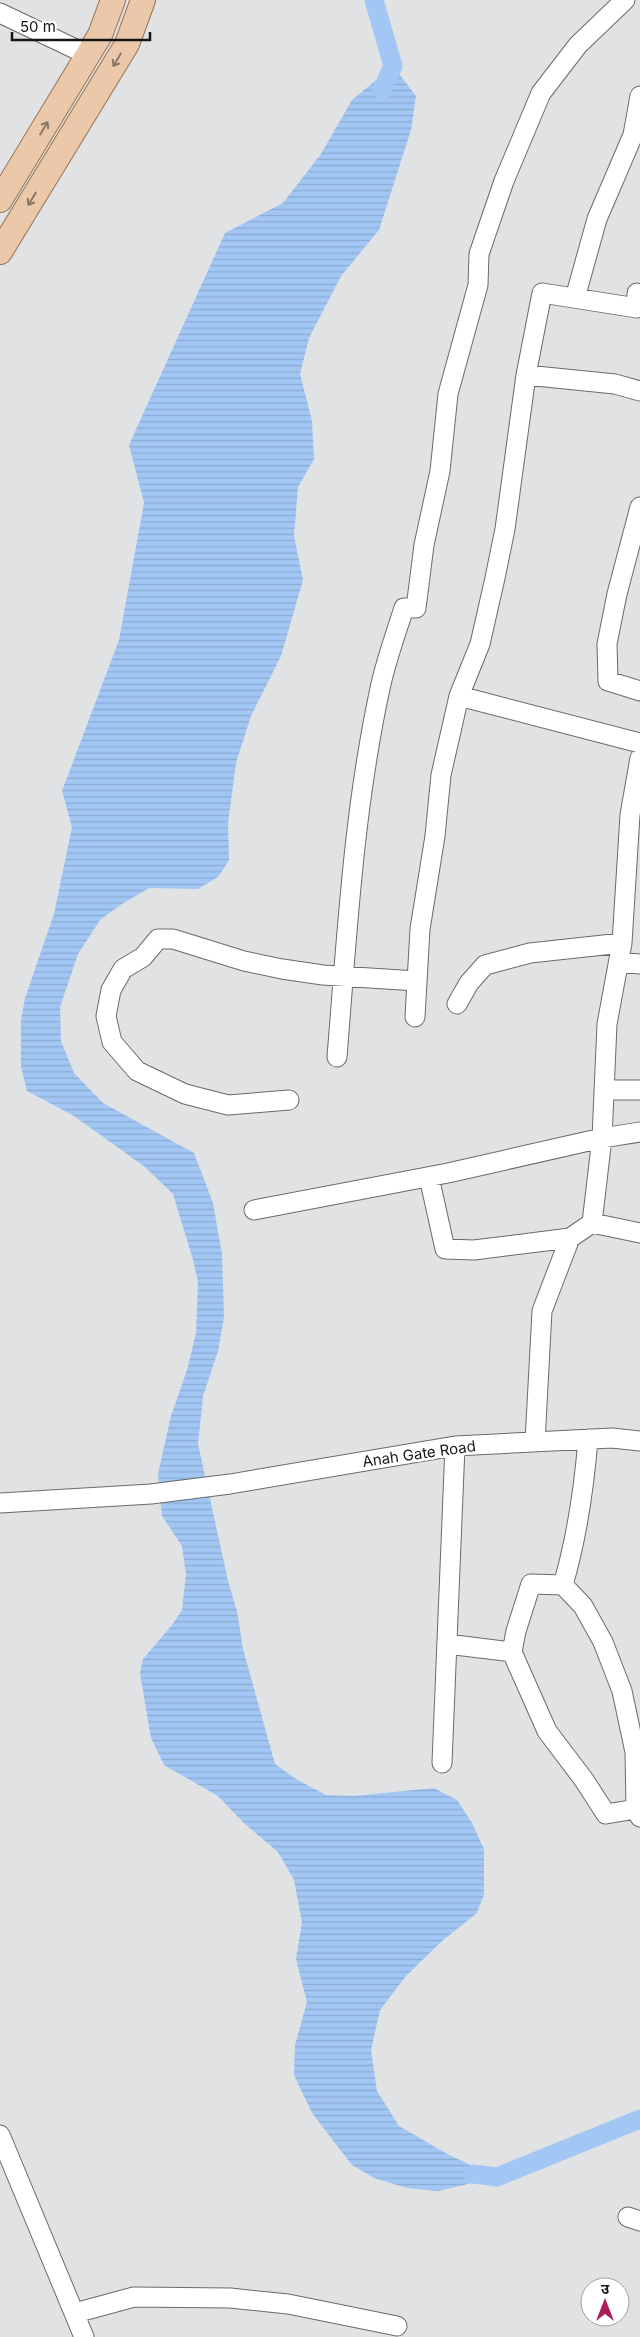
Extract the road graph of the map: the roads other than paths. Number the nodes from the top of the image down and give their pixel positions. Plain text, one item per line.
1 (113, 0) edge
2 (143, 0) edge
3 (625, 0) edge
4 (0, 13) edge
5 (88, 55) junction
6 (640, 96) edge
7 (636, 136) edge
8 (0, 200) edge
9 (0, 252) edge
10 (640, 294) edge
11 (575, 298) junction
12 (526, 375) junction
13 (640, 391) edge
14 (640, 507) edge
15 (633, 560) edge
16 (640, 691) edge
17 (459, 696) junction
18 (640, 743) edge
19 (640, 758) edge
20 (622, 943) junction
21 (619, 962) junction
22 (640, 964) edge
23 (342, 976) junction
24 (417, 981) junction
25 (458, 1004) dead end
26 (415, 1017) dead end
27 (337, 1057) dead end
28 (604, 1090) junction
29 (640, 1090) edge
30 (289, 1100) dead end
31 (640, 1132) edge
32 (602, 1138) junction
33 (429, 1177) junction
34 (254, 1210) dead end
35 (592, 1224) junction
36 (640, 1233) edge
37 (570, 1238) junction
38 (588, 1439) junction
39 (640, 1441) edge
40 (535, 1442) junction
41 (455, 1446) junction
42 (0, 1503) edge
43 (563, 1585) junction
44 (447, 1644) junction
45 (512, 1652) junction
46 (637, 1753) edge
47 (442, 1763) dead end
48 (638, 1813) edge
49 (0, 2135) edge
50 (75, 2313) junction
51 (397, 2326) dead end
52 (84, 2337) edge

1 - 5 main road
2 -> 9 main road
3 - 23 street
4 - 5 street
8 -> 5 main road
6 - 7 street
7 - 11 street
10 - 11 street
11 - 12 street
12 - 13 street
12 - 17 street
14 - 15 street
15 - 16 street
17 - 18 street
17 - 24 street
19 - 20 street
20 - 21 street
20 - 25 street
21 - 22 street
21 - 28 street
23 - 24 street
23 - 27 street
23 - 30 street
24 - 26 street
28 - 29 street
28 - 32 street
31 - 32 street
32 - 33 street
32 - 35 street
33 - 34 street
33 - 37 street
35 - 36 street
35 - 37 street
37 - 40 street
38 - 39 street, Anah Gate Road
38 - 40 street, Anah Gate Road
38 - 43 street
40 - 41 street, Anah Gate Road
41 - 42 street, Anah Gate Road
41 - 44 street
43 - 45 street
43 - 46 street
44 - 45 street
44 - 47 street
45 - 48 street
46 - 48 street
49 - 50 street
50 - 51 street
50 - 52 street

